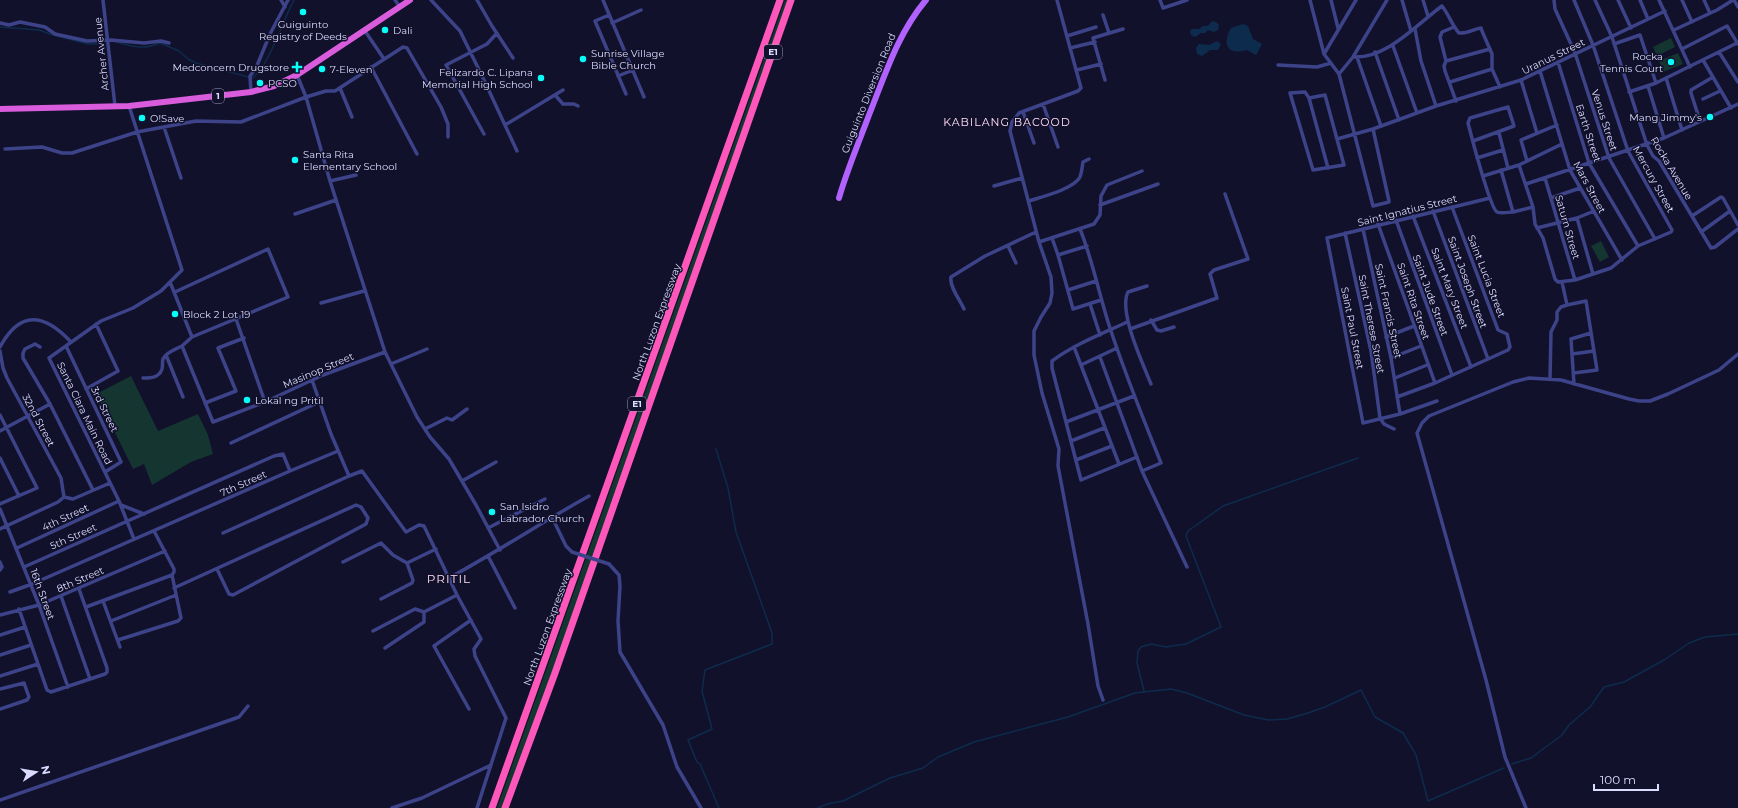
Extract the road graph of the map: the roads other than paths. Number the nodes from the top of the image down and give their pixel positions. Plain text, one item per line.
1 (102, 0) edge
2 (281, 0) edge
3 (288, 0) edge
4 (395, 0) edge
5 (410, 0) edge
6 (431, 0) edge
7 (477, 0) edge
8 (603, 0) edge
9 (780, 0) edge
10 (926, 0) edge
11 (1057, 0) edge
12 (1160, 0) edge
13 (1184, 0) edge
14 (1310, 0) edge
15 (1331, 0) edge
16 (1351, 0) edge
17 (1356, 0) edge
18 (1387, 0) edge
19 (1402, 0) edge
20 (1424, 0) edge
21 (1444, 0) edge
22 (1554, 0) edge
23 (1574, 0) edge
24 (1596, 0) edge
25 (1618, 0) edge
26 (1640, 0) edge
27 (1659, 0) edge
28 (1682, 0) edge
29 (1704, 0) edge
30 (1733, 0) edge
31 (791, 1) edge
32 (1352, 5) junction
33 (1442, 6) junction
34 (285, 7) junction
35 (400, 7) junction
36 (1738, 7) edge
37 (641, 10) dead end
38 (1665, 11) junction
39 (1710, 13) junction
40 (609, 15) junction
41 (1104, 15) dead end
42 (1428, 16) junction
43 (1648, 19) junction
44 (1692, 22) junction
45 (0, 23) edge
46 (612, 23) junction
47 (1454, 27) junction
48 (1096, 28) dead end
49 (1338, 28) junction
50 (1630, 28) junction
51 (1122, 29) dead end
52 (1413, 30) junction
53 (1674, 30) junction
54 (365, 31) junction
55 (497, 33) junction
56 (1110, 33) junction
57 (1067, 36) junction
58 (1612, 37) junction
59 (107, 41) junction
60 (1095, 42) junction
61 (169, 43) dead end
62 (1614, 44) junction
63 (1738, 44) edge
64 (1593, 45) junction
65 (1393, 46) junction
66 (1070, 48) junction
67 (1490, 49) junction
68 (1682, 49) junction
69 (1375, 52) junction
70 (1719, 52) junction
71 (1575, 53) junction
72 (471, 54) junction
73 (1324, 54) junction
74 (1355, 57) junction
75 (513, 58) dead end
76 (384, 59) junction
77 (1704, 60) junction
78 (1446, 61) junction
79 (1558, 62) junction
80 (1331, 63) junction
81 (1101, 64) junction
82 (1278, 65) dead end
83 (371, 67) junction
84 (1690, 67) junction
85 (1492, 69) junction
86 (633, 70) junction
87 (1077, 70) junction
88 (1540, 71) junction
89 (1339, 74) junction
90 (297, 75) junction
91 (618, 76) junction
92 (1713, 77) junction
93 (1666, 78) junction
94 (1105, 80) dead end
95 (1521, 80) junction
96 (1450, 82) junction
97 (1738, 82) edge
98 (1656, 83) junction
99 (1648, 86) junction
100 (1500, 87) junction
101 (340, 88) junction
102 (563, 90) dead end
103 (1720, 91) junction
104 (251, 92) junction
105 (1629, 92) junction
106 (626, 94) dead end
107 (555, 95) junction
108 (306, 97) junction
109 (644, 97) dead end
110 (1309, 98) junction
111 (1703, 98) dead end
112 (1456, 101) junction
113 (1043, 104) junction
114 (1738, 104) edge
115 (115, 106) junction
116 (129, 106) junction
117 (578, 106) dead end
118 (1436, 106) junction
119 (1731, 108) junction
120 (0, 109) edge
121 (1023, 112) junction
122 (1418, 113) junction
123 (352, 117) dead end
124 (1399, 120) junction
125 (1700, 121) junction
126 (505, 125) junction
127 (1557, 125) junction
128 (1381, 126) junction
129 (164, 127) junction
130 (1373, 129) junction
131 (1682, 130) junction
132 (138, 132) junction
133 (1499, 133) junction
134 (1537, 133) junction
135 (484, 134) dead end
136 (1354, 134) junction
137 (448, 138) dead end
138 (1664, 138) junction
139 (1337, 139) junction
140 (1473, 141) junction
141 (1034, 143) dead end
142 (1562, 144) junction
143 (1647, 145) junction
144 (1058, 147) dead end
145 (6, 149) dead end
146 (1503, 150) junction
147 (517, 151) dead end
148 (1628, 152) junction
149 (417, 154) dead end
150 (1477, 158) junction
151 (1609, 158) junction
152 (1090, 159) dead end
153 (1527, 161) junction
154 (1589, 163) junction
155 (1519, 165) junction
156 (1328, 168) junction
157 (1508, 168) junction
158 (1501, 170) junction
159 (1570, 170) junction
160 (1142, 171) dead end
161 (356, 175) dead end
162 (1483, 176) junction
163 (181, 178) dead end
164 (1022, 178) junction
165 (1546, 178) junction
166 (330, 181) junction
167 (1158, 184) dead end
168 (1526, 184) junction
169 (994, 186) dead end
170 (1580, 188) junction
171 (1225, 194) dead end
172 (839, 198) dead end
173 (1490, 198) junction
174 (1551, 198) junction
175 (336, 200) junction
176 (1028, 202) junction
177 (1100, 205) junction
178 (1452, 207) junction
179 (1533, 208) junction
180 (1433, 211) junction
181 (1594, 211) junction
182 (1513, 212) junction
183 (1730, 212) junction
184 (295, 214) dead end
185 (1414, 216) junction
186 (1692, 216) junction
187 (1577, 218) junction
188 (1396, 220) junction
189 (1559, 222) junction
190 (1378, 224) junction
191 (1738, 225) edge
192 (1537, 228) junction
193 (1080, 229) junction
194 (1362, 229) junction
195 (1738, 229) edge
196 (1036, 232) junction
197 (1701, 232) junction
198 (1345, 234) junction
199 (1052, 238) junction
200 (1327, 238) joint
201 (1654, 239) junction
202 (1039, 242) junction
203 (1008, 246) junction
204 (1087, 246) junction
205 (1638, 246) junction
206 (1058, 255) junction
207 (1622, 260) junction
208 (1016, 263) dead end
209 (1593, 274) junction
210 (1575, 280) junction
211 (1096, 281) junction
212 (170, 282) junction
213 (1560, 282) junction
214 (1147, 286) dead end
215 (1068, 290) junction
216 (364, 291) junction
217 (175, 292) junction
218 (1101, 300) junction
219 (321, 303) dead end
220 (1090, 304) junction
221 (1567, 304) junction
222 (964, 309) dead end
223 (236, 319) junction
224 (1151, 320) junction
225 (1127, 322) junction
226 (96, 324) junction
227 (1414, 326) junction
228 (1174, 327) dead end
229 (1130, 329) junction
230 (1111, 330) junction
231 (1591, 333) junction
232 (1100, 335) junction
233 (192, 337) junction
234 (1386, 337) junction
235 (244, 338) junction
236 (71, 342) junction
237 (66, 346) junction
238 (182, 346) junction
239 (1421, 346) junction
240 (0, 347) edge
241 (40, 347) dead end
242 (1074, 347) junction
243 (1117, 348) junction
244 (427, 349) dead end
245 (0, 351) edge
246 (1594, 351) junction
247 (385, 352) junction
248 (1572, 354) junction
249 (1738, 354) edge
250 (166, 355) junction
251 (1100, 357) junction
252 (1391, 358) junction
253 (1488, 359) junction
254 (391, 364) junction
255 (1081, 365) junction
256 (1428, 365) junction
257 (1471, 366) junction
258 (1574, 373) junction
259 (1452, 375) junction
260 (143, 378) dead end
261 (1395, 378) junction
262 (1550, 379) junction
263 (312, 380) junction
264 (1435, 383) junction
265 (1151, 384) dead end
266 (1574, 384) junction
267 (86, 389) junction
268 (1134, 396) junction
269 (183, 397) dead end
270 (1397, 398) junction
271 (1437, 401) dead end
272 (265, 402) junction
273 (319, 402) junction
274 (206, 403) junction
275 (1117, 403) junction
276 (50, 404) junction
277 (467, 409) dead end
278 (1098, 411) junction
279 (1400, 414) junction
280 (0, 415) edge
281 (29, 416) junction
282 (1380, 418) junction
283 (1066, 422) junction
284 (7, 428) junction
285 (1104, 428) junction
286 (425, 429) junction
287 (1394, 429) dead end
288 (0, 431) edge
289 (1071, 441) junction
290 (231, 443) dead end
291 (1112, 446) junction
292 (338, 451) junction
293 (1137, 457) junction
294 (0, 458) edge
295 (1076, 460) junction
296 (496, 462) dead end
297 (1119, 464) junction
298 (290, 471) junction
299 (1142, 471) junction
300 (105, 472) junction
301 (349, 476) junction
302 (110, 482) junction
303 (462, 482) junction
304 (93, 490) junction
305 (19, 496) junction
306 (589, 496) dead end
307 (64, 497) junction
308 (545, 499) dead end
309 (120, 503) junction
310 (0, 504) edge
311 (0, 509) edge
312 (144, 514) junction
313 (552, 517) junction
314 (128, 520) junction
315 (8, 526) junction
316 (488, 528) junction
317 (0, 529) edge
318 (154, 531) junction
319 (223, 533) dead end
320 (134, 539) junction
321 (17, 548) junction
322 (436, 549) junction
323 (500, 550) junction
324 (165, 551) junction
325 (488, 556) junction
326 (0, 562) edge
327 (343, 562) dead end
328 (408, 563) junction
329 (24, 566) junction
330 (1187, 567) dead end
331 (217, 569) junction
332 (0, 570) edge
333 (172, 575) junction
334 (449, 578) junction
335 (32, 584) junction
336 (174, 588) junction
337 (79, 589) junction
338 (10, 592) dead end
339 (176, 595) junction
340 (457, 595) junction
341 (61, 596) junction
342 (381, 599) dead end
343 (103, 601) junction
344 (40, 605) junction
345 (86, 607) junction
346 (516, 608) dead end
347 (19, 609) junction
348 (424, 612) junction
349 (0, 615) edge
350 (471, 620) junction
351 (111, 621) junction
352 (25, 627) junction
353 (373, 631) dead end
354 (0, 635) edge
355 (118, 640) junction
356 (31, 645) junction
357 (120, 647) dead end
358 (385, 648) dead end
359 (0, 655) edge
360 (38, 664) junction
361 (0, 676) edge
362 (90, 679) junction
363 (68, 687) junction
364 (0, 689) edge
365 (1103, 700) dead end
366 (248, 706) dead end
367 (0, 709) edge
368 (469, 710) dead end
369 (491, 765) junction
370 (0, 800) edge
371 (477, 807) edge
372 (392, 808) edge
373 (472, 808) edge
374 (492, 808) edge
375 (505, 808) edge
376 (701, 808) edge
377 (1526, 808) edge

1 - 59 street, Archer Avenue
2 - 34 street
3 - 34 street
4 - 35 street
5 - 35 highway, 1
6 - 72 street
7 - 55 street
8 - 40 street
9 - 374 highway, North Luzon Expressway / E1
10 - 172 main road, Guiguinto Diversion Road
11 - 57 street
12 - 13 street
14 - 73 street
15 - 49 street
16 - 32 street
17 - 32 street
18 - 74 street
19 - 52 street
20 - 42 street
21 - 33 street
22 - 71 street, Venus Street
23 - 64 street, Mercury Street
24 - 58 street, Rocka Avenue
25 - 50 street
26 - 43 street
27 - 38 street
28 - 44 street
29 - 39 street
30 - 36 street
30 - 39 street
31 - 375 highway, North Luzon Expressway / E1
32 - 49 street
33 - 42 street
33 - 47 street
34 - 104 street
35 - 54 highway, 1
37 - 46 street
38 - 43 street, Uranus Street
38 - 53 street
39 - 44 street
40 - 46 street
40 - 91 street
41 - 56 street
42 - 52 street
43 - 50 street, Uranus Street
44 - 53 street
45 - 59 street
46 - 86 street
47 - 67 street
47 - 78 street
48 - 57 street
49 - 73 street
50 - 58 street, Uranus Street
51 - 56 street
52 - 65 street
52 - 118 street
53 - 68 street
54 - 76 street
54 - 90 highway, 1
55 - 72 street
55 - 75 street
56 - 60 street
57 - 66 street
58 - 62 street, Rocka Avenue
58 - 64 street, Uranus Street
59 - 61 street
59 - 115 street, Archer Avenue
60 - 66 street
60 - 81 street
62 - 98 street
62 - 105 street, Rocka Avenue
63 - 68 street
63 - 70 street
64 - 71 street, Uranus Street
64 - 148 street, Mercury Street
65 - 69 street
65 - 122 street
66 - 87 street
67 - 78 street
67 - 85 street
68 - 84 street
69 - 74 street
69 - 124 street
70 - 77 street
70 - 97 street
71 - 79 street, Uranus Street
71 - 151 street, Venus Street
72 - 126 street
72 - 135 street
73 - 80 street
74 - 89 street
74 - 128 street
76 - 83 street
76 - 137 street
77 - 84 street
77 - 92 street
78 - 96 street
79 - 88 street, Uranus Street
79 - 154 street, Earth Street
80 - 82 street
80 - 89 street
81 - 87 street
81 - 94 street
83 - 101 street
83 - 149 street
84 - 93 street
85 - 96 street
85 - 100 street
86 - 91 street
86 - 109 street
87 - 113 street
88 - 95 street, Uranus Street
88 - 127 street, Mars Street
89 - 136 street
90 - 104 highway, 1
90 - 108 street
91 - 106 street
92 - 103 street
92 - 125 street
93 - 98 street
93 - 131 street
95 - 100 street, Uranus Street
95 - 134 street
96 - 112 street
98 - 99 street
99 - 105 street
99 - 138 street
100 - 112 street, Uranus Street
101 - 108 street
101 - 123 street
102 - 107 street
103 - 111 street
103 - 119 street
104 - 116 highway, 1
105 - 143 street, Rocka Avenue
107 - 117 street
107 - 126 street
108 - 129 street
108 - 166 street
110 - 139 street
110 - 156 street
110 - 156 street
112 - 118 street, Uranus Street
113 - 121 street
113 - 144 street
114 - 119 street
115 - 116 highway, 1
115 - 120 highway, 1
116 - 132 street, Santa Clara Main Road
118 - 122 street, Uranus Street
119 - 125 street
121 - 141 street
121 - 164 street
122 - 124 street, Uranus Street
124 - 128 street, Uranus Street
125 - 131 street
126 - 147 street
127 - 134 street
127 - 142 street, Mars Street
128 - 130 street, Uranus Street
129 - 132 street
129 - 163 street
130 - 136 street, Uranus Street
130 - 136 street
131 - 138 street
132 - 145 street
132 - 212 street, Santa Clara Main Road
133 - 140 street
133 - 140 street
133 - 146 street
134 - 153 street
136 - 139 street, Uranus Street
138 - 143 street
139 - 156 street
140 - 150 street
142 - 153 street
142 - 159 street, Mars Street
143 - 148 street
143 - 186 street, Rocka Avenue
146 - 150 street
146 - 157 street
148 - 151 street
148 - 201 street, Mercury Street
150 - 162 street
151 - 154 street
151 - 201 street, Venus Street
152 - 176 street
153 - 155 street
154 - 159 street
154 - 205 street, Earth Street
155 - 157 street
155 - 168 street
157 - 158 street
158 - 162 street
158 - 182 street
159 - 165 street
159 - 170 street, Mars Street
160 - 177 street
161 - 166 street
162 - 173 street
164 - 169 street
164 - 176 street
165 - 168 street
165 - 174 street, Saturn Street
166 - 175 street
167 - 177 street
168 - 179 street
170 - 174 street
170 - 181 street, Mars Street
171 - 224 street
173 - 178 street, Saint Ignatius Street
173 - 182 street
174 - 189 street, Saturn Street
175 - 184 street
175 - 216 street
176 - 196 street
177 - 193 street
178 - 180 street, Saint Ignatius Street
178 - 253 street, Saint Lucia Street
179 - 182 street
179 - 192 street
180 - 185 street, Saint Ignatius Street
180 - 253 street, Saint Joseph Street
181 - 187 street
181 - 207 street, Mars Street
183 - 186 street
183 - 191 street
183 - 197 street
185 - 188 street, Saint Ignatius Street
185 - 257 street, Saint Mary Street
186 - 197 street, Rocka Avenue
187 - 189 street
187 - 209 street
188 - 190 street, Saint Ignatius Street
188 - 259 street, Saint Jude Street
189 - 192 street
189 - 210 street, Saturn Street
190 - 194 street, Saint Ignatius Street
190 - 227 street, Saint Rita Street
192 - 213 street
193 - 199 street
193 - 204 street
194 - 198 street, Saint Ignatius Street
194 - 234 street, Saint Francis Street
195 - 197 street, Rocka Avenue
196 - 202 street
196 - 203 street
198 - 200 street, Saint Ignatius Street
198 - 282 street, Saint Therese Street
199 - 202 street
199 - 206 street
200 - 282 street, Saint Paul Street
201 - 205 street
202 - 365 street
203 - 208 street
203 - 222 street
204 - 206 street
204 - 211 street
205 - 207 street
206 - 215 street
207 - 209 street
209 - 210 street
210 - 213 street
211 - 215 street
211 - 218 street
212 - 217 street
212 - 226 street, Santa Clara Main Road
213 - 221 street
214 - 225 street
215 - 220 street
216 - 219 street
216 - 247 street
217 - 223 street
217 - 233 street
218 - 220 street
218 - 230 street
220 - 232 street
221 - 231 street
221 - 262 street
223 - 233 street
223 - 235 street
224 - 228 street
224 - 229 street
225 - 229 street
225 - 230 street
226 - 236 street, Santa Clara Main Road
226 - 267 street
227 - 234 street
227 - 239 street, Saint Rita Street
229 - 265 street
230 - 232 street
230 - 243 street
231 - 246 street
231 - 248 street
232 - 242 street
233 - 238 street
234 - 252 street, Saint Francis Street
235 - 272 street
235 - 274 street
236 - 237 street, Santa Clara Main Road
236 - 240 street
237 - 267 street, 3rd Street
237 - 300 street, Santa Clara Main Road
238 - 250 street
238 - 274 street
239 - 252 street
239 - 256 street, Saint Rita Street
241 - 276 street
242 - 255 street
242 - 283 street
243 - 251 street
243 - 268 street
244 - 254 street
245 - 281 street, 32nd Street
246 - 248 street
246 - 258 street
247 - 254 street
247 - 263 street, Masinop Street
248 - 258 street
249 - 266 street
250 - 260 street
250 - 269 street
251 - 255 street
251 - 275 street
252 - 261 street, Saint Francis Street
253 - 257 street
254 - 286 street
255 - 278 street
256 - 261 street
256 - 264 street, Saint Rita Street
257 - 259 street
258 - 266 street
259 - 264 street
261 - 270 street, Saint Francis Street
262 - 266 street
262 - 377 street
263 - 272 street, Masinop Street
263 - 273 street
264 - 270 street
267 - 300 street, 3rd Street
268 - 275 street
268 - 299 street
270 - 279 street, Saint Francis Street
271 - 279 street
272 - 274 street, Masinop Street
273 - 290 street
273 - 292 street
275 - 278 street
275 - 293 street
276 - 281 street
276 - 304 street
277 - 286 street
278 - 283 street
278 - 285 street
279 - 282 street
280 - 284 street
281 - 284 street
281 - 307 street, 32nd Street
282 - 287 street
283 - 289 street
284 - 288 street
284 - 305 street
285 - 289 street
285 - 291 street
286 - 303 street
289 - 295 street
291 - 295 street
291 - 297 street
292 - 298 street
292 - 301 street
293 - 297 street
293 - 299 street
294 - 305 street
295 - 297 street
296 - 303 street
298 - 312 street, 7th Street
298 - 318 street, 7th Street
299 - 330 street
300 - 302 street, Santa Clara Main Road
301 - 319 street
301 - 322 street
302 - 304 street
302 - 309 street, Santa Clara Main Road
303 - 316 street
304 - 307 street
305 - 310 street
306 - 313 street
307 - 315 street
308 - 316 street
309 - 312 street
309 - 314 street, Santa Clara Main Road
309 - 321 street, 4th Street
311 - 315 street, 16th Street
312 - 314 street, 7th Street
313 - 323 street
313 - 376 street, bridge
314 - 320 street, Santa Clara Main Road
314 - 329 street, 5th Street
315 - 317 street
315 - 321 street, 16th Street
316 - 323 street
318 - 320 street, 7th Street
318 - 324 street
320 - 335 street, 7th Street
321 - 329 street, 16th Street
322 - 328 street
322 - 334 street
323 - 325 street
324 - 333 street
324 - 337 street, 8th Street
325 - 334 street
325 - 346 street
326 - 332 street
327 - 328 street
328 - 342 street
329 - 335 street, 16th Street
331 - 331 street
331 - 336 street
333 - 336 street
333 - 343 street
334 - 340 street
335 - 338 street, 7th Street
335 - 344 street, 16th Street
336 - 339 street
337 - 341 street, 8th Street
337 - 345 street
339 - 351 street
339 - 355 street
340 - 348 street
340 - 350 street
341 - 344 street, 8th Street
341 - 362 street
343 - 345 street
343 - 351 street
344 - 347 street, 8th Street
344 - 363 street, 16th Street
345 - 362 street
347 - 349 street, 8th Street
347 - 352 street
348 - 353 street
348 - 358 street
350 - 368 street
350 - 369 street
351 - 355 street
352 - 354 street
352 - 356 street
355 - 357 street
356 - 359 street
356 - 360 street
360 - 361 street
360 - 363 street
362 - 363 street
364 - 367 street
366 - 370 street
369 - 371 street
369 - 372 street
371 - 373 street

